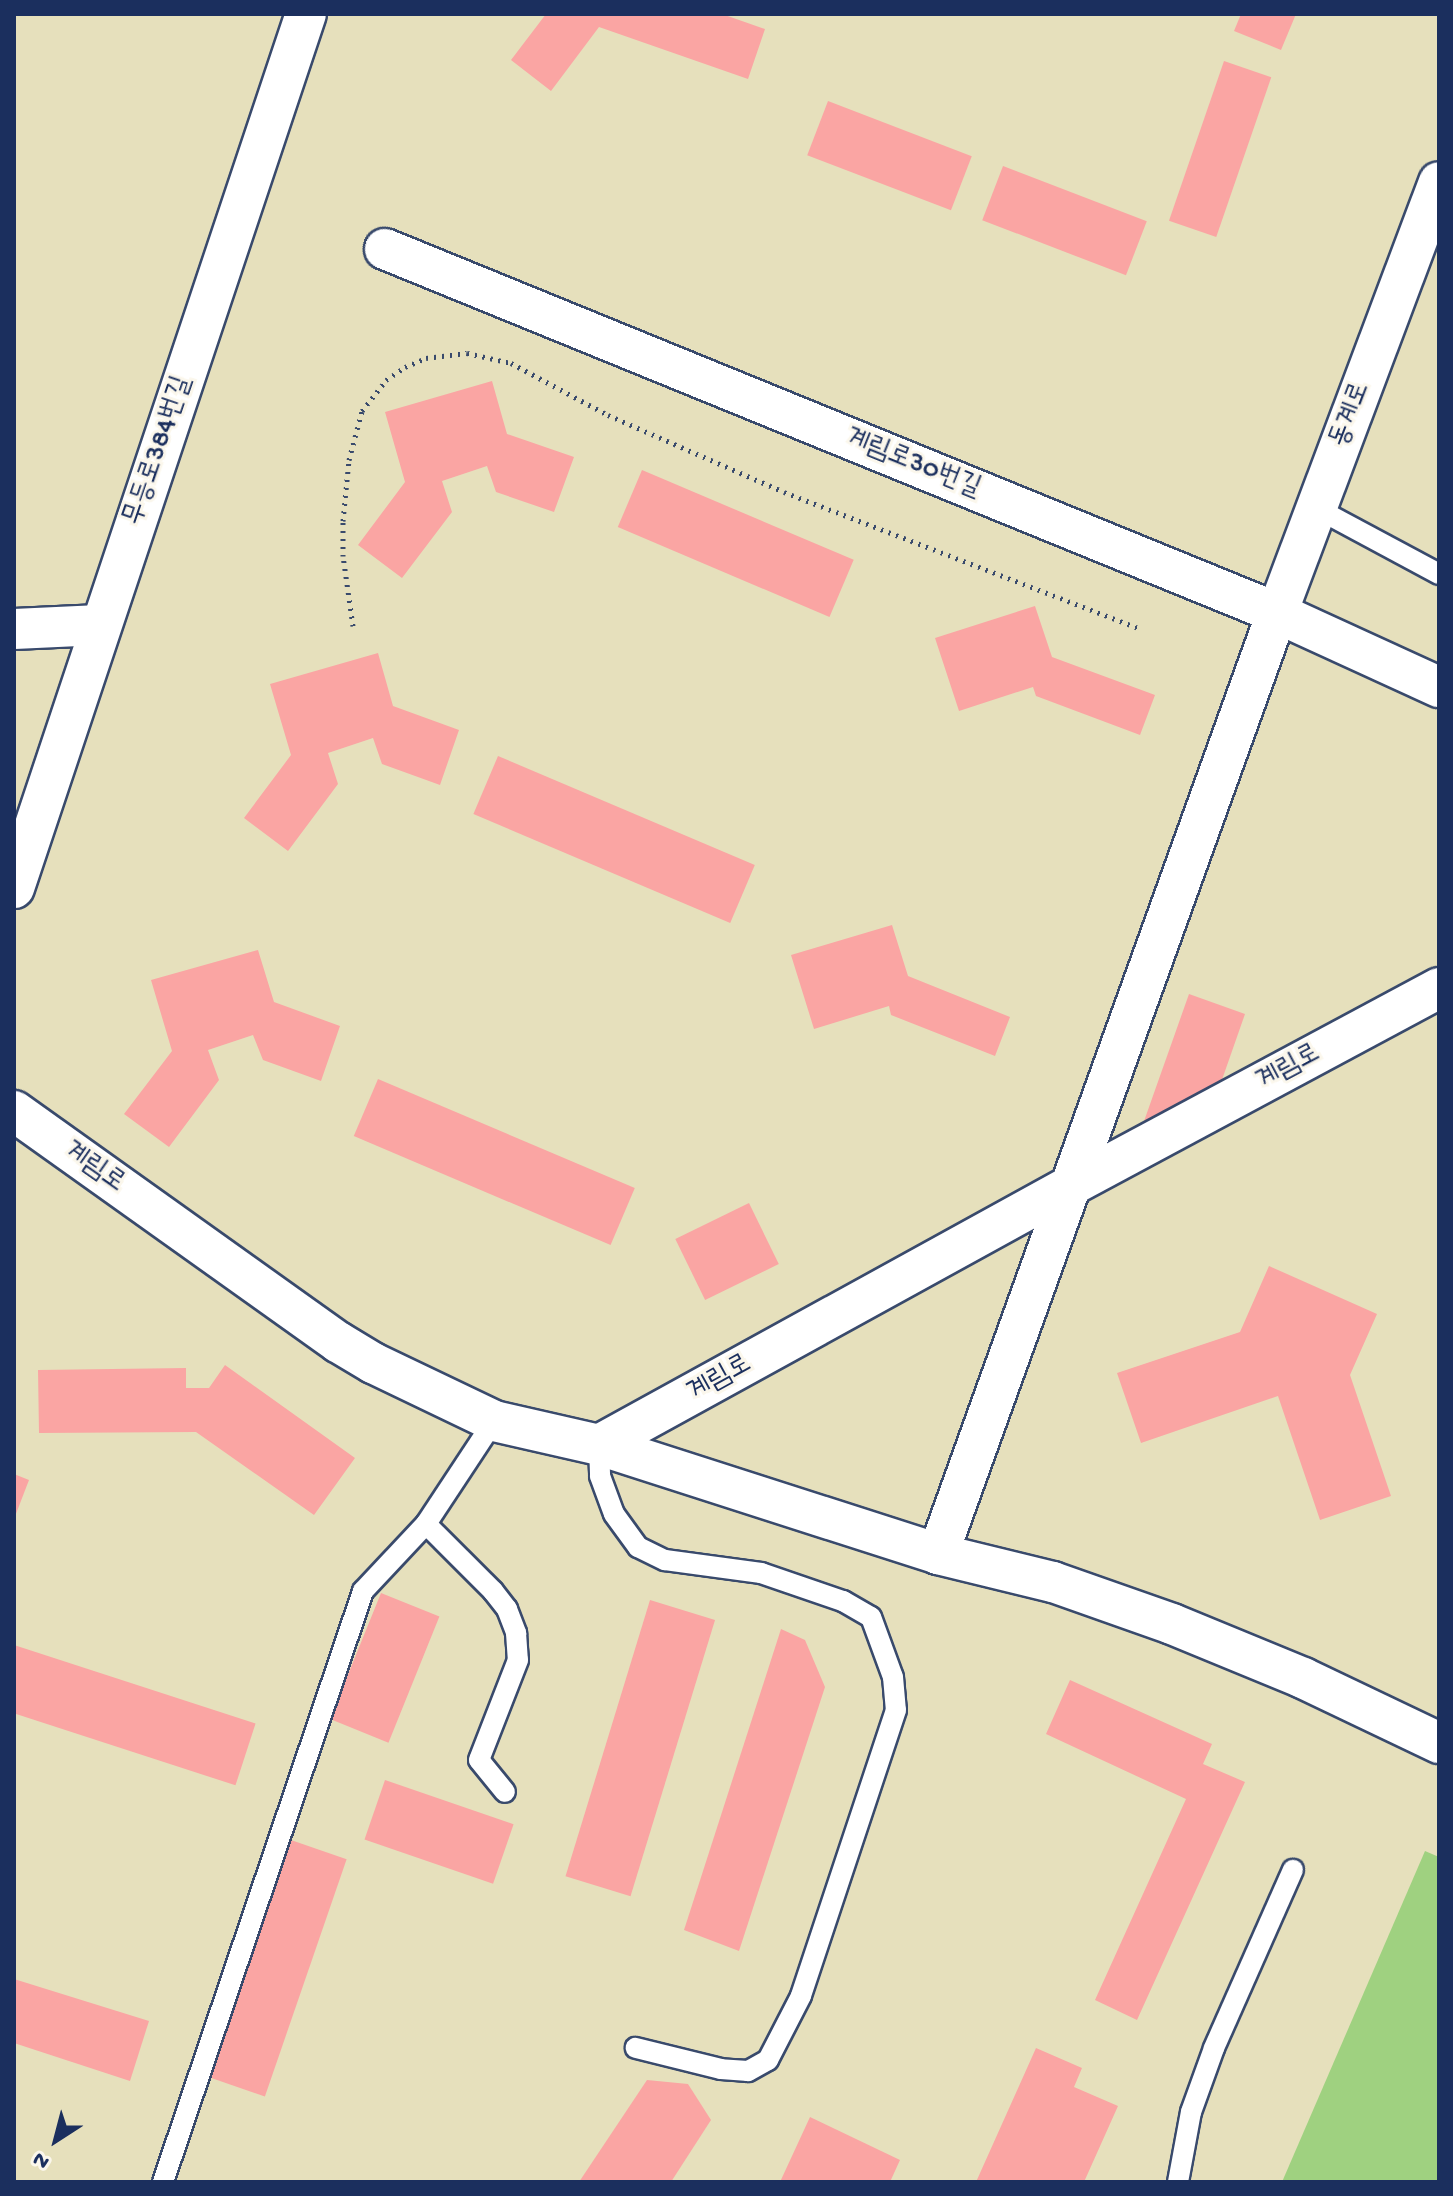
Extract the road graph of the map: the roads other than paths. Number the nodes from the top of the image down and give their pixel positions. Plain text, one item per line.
1 (306, 14) edge
2 (1434, 207) edge
3 (385, 249) dead end
4 (1316, 508) junction
5 (1439, 574) edge
6 (1277, 613) junction
7 (100, 625) junction
8 (14, 629) edge
9 (1439, 687) edge
10 (14, 888) edge
11 (1439, 988) edge
12 (14, 1111) edge
13 (1072, 1185) junction
14 (494, 1421) junction
15 (599, 1445) junction
16 (426, 1524) junction
17 (938, 1554) junction
18 (1439, 1743) edge
19 (505, 1792) dead end
20 (1293, 1870) dead end
21 (636, 2048) dead end
22 (163, 2182) edge
23 (1178, 2182) edge

1 - 7 street, 무등로384번길
2 - 4 street, 동계로
3 - 6 street, 계림로30번길
4 - 5 lane
4 - 6 street, 동계로
6 - 9 street, 계림로30번길
6 - 13 street, 동계로
7 - 8 street
7 - 10 street, 무등로384번길
11 - 13 street, 계림로
12 - 14 street, 계림로
13 - 15 street, 계림로
13 - 17 street, 동계로
14 - 15 street, 계림로
14 - 16 lane
15 - 17 street
15 - 21 lane
16 - 19 lane
16 - 22 lane
17 - 18 street
20 - 23 lane

